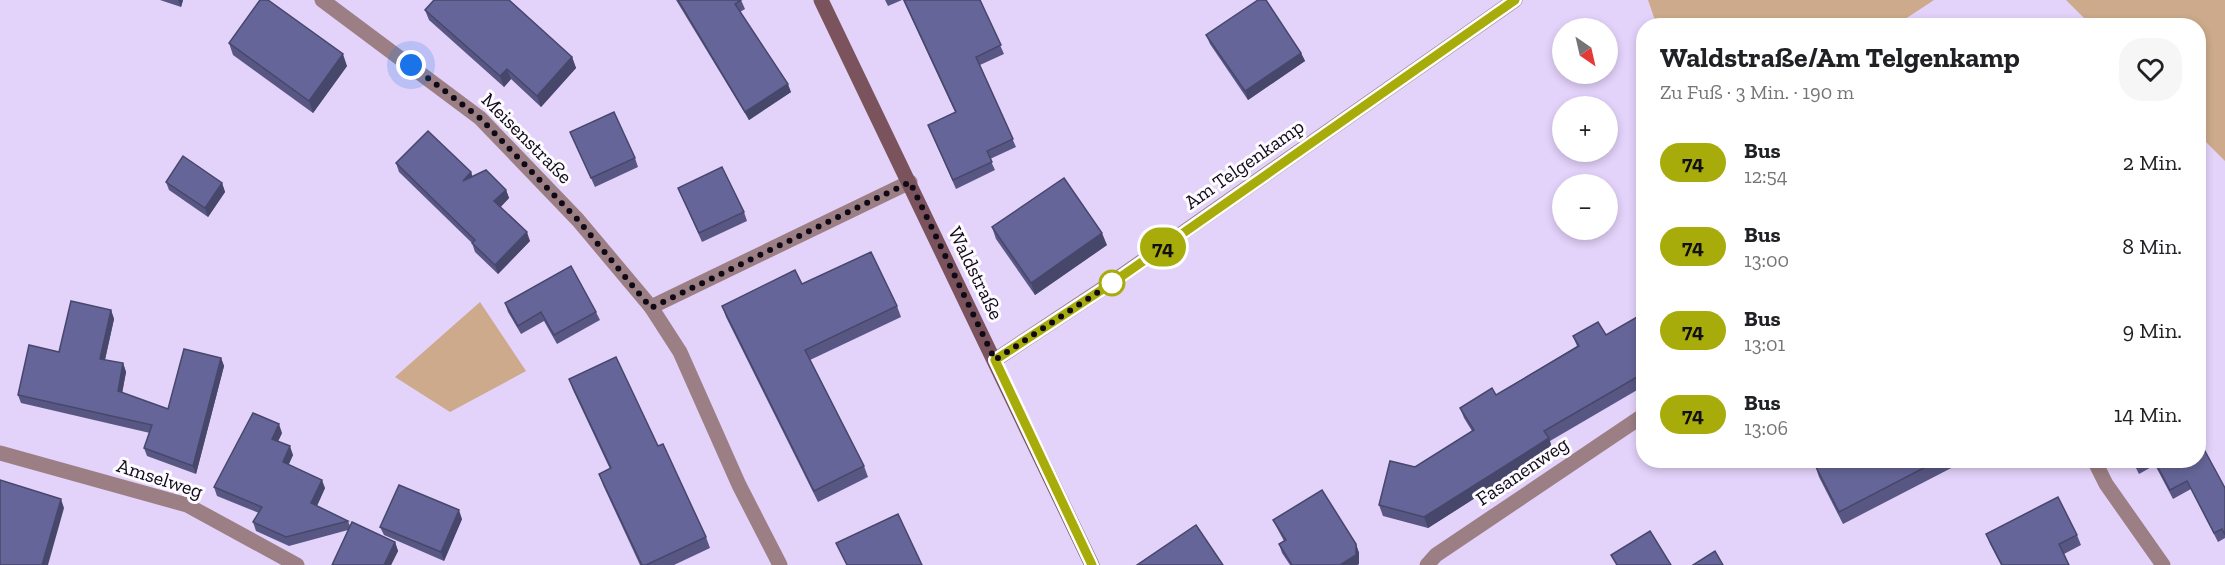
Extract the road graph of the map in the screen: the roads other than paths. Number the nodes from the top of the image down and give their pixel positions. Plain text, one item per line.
1 (322, 0) edge
2 (821, 0) edge
3 (1515, 0) edge
4 (910, 182) junction
5 (651, 308) junction
6 (995, 360) junction
7 (1636, 420) edge
8 (0, 453) edge
9 (2098, 468) edge
10 (297, 565) edge
11 (780, 565) edge
12 (1092, 565) edge
13 (1426, 565) edge
14 (2163, 565) edge

1 - 5 street, Meisenstraße
2 - 4 street, Waldstraße
3 - 6 street, Am Telgenkamp
4 - 5 street
4 - 6 street, Waldstraße
5 - 11 street, Meisenstraße
6 - 12 street, Waldstraße
7 - 13 street, Fasanenweg
8 - 10 street, Amselweg
9 - 14 street

